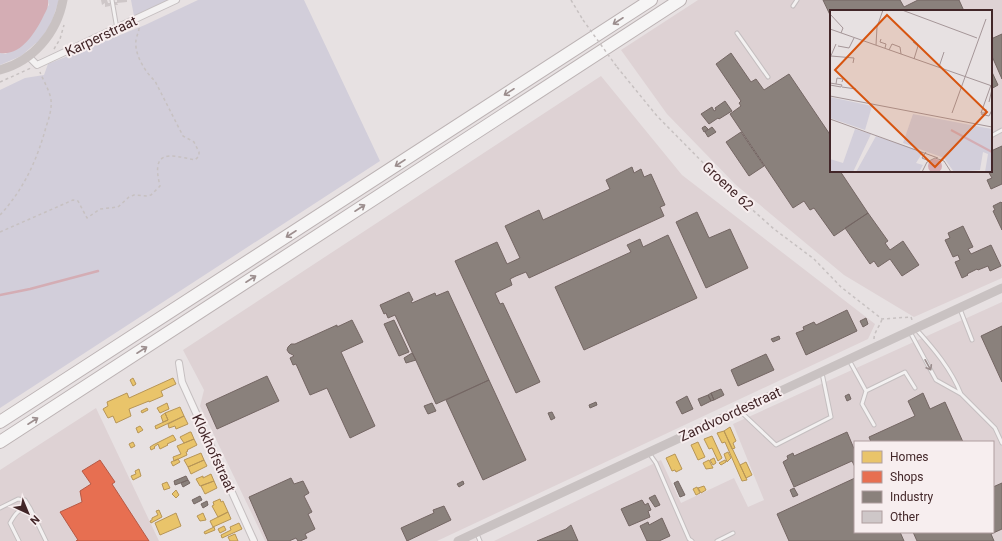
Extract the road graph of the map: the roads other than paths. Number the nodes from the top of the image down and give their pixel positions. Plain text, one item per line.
1 (64, 0) edge
2 (112, 0) edge
3 (176, 0) edge
4 (651, 0) edge
5 (680, 0) edge
6 (797, 0) edge
7 (793, 6) dead end
8 (117, 28) junction
9 (737, 32) dead end
10 (28, 56) junction
11 (0, 70) edge
12 (768, 77) dead end
13 (1002, 130) edge
14 (992, 135) edge
15 (1002, 288) edge
16 (959, 308) junction
17 (912, 329) junction
18 (972, 340) dead end
19 (848, 359) junction
20 (179, 363) dead end
21 (822, 371) junction
22 (915, 388) dead end
23 (866, 391) junction
24 (961, 394) junction
25 (739, 410) junction
26 (0, 422) edge
27 (874, 425) dead end
28 (0, 442) edge
29 (1002, 443) edge
30 (648, 452) junction
31 (0, 508) edge
32 (30, 508) junction
33 (733, 533) dead end
34 (478, 537) edge
35 (19, 541) edge
36 (46, 541) edge
37 (254, 541) edge
38 (458, 541) edge
39 (692, 541) edge
40 (717, 541) edge

1 - 10 main road
2 - 8 lane
3 - 8 street, Karperstraat
4 -> 26 highway
28 -> 5 highway
6 - 7 lane
8 - 10 street, Karperstraat
9 - 12 lane
10 - 11 main road
13 - 14 lane
15 - 16 main road, Zandvoordestraat
16 - 17 main road, Zandvoordestraat
16 - 18 lane
17 - 19 main road, Zandvoordestraat
17 - 24 lane
17 -> 24 lane
19 - 21 main road, Zandvoordestraat
19 - 23 lane
20 - 37 street, Klokhofstraat
21 - 25 main road, Zandvoordestraat
21 - 25 lane
22 - 23 lane
23 - 27 lane
24 - 29 lane
25 - 30 main road, Zandvoordestraat
30 - 34 main road, Zandvoordestraat
30 - 39 lane
31 - 32 lane
32 - 35 lane
32 - 36 lane
33 - 40 lane
34 - 38 main road, Zandvoordestraat

